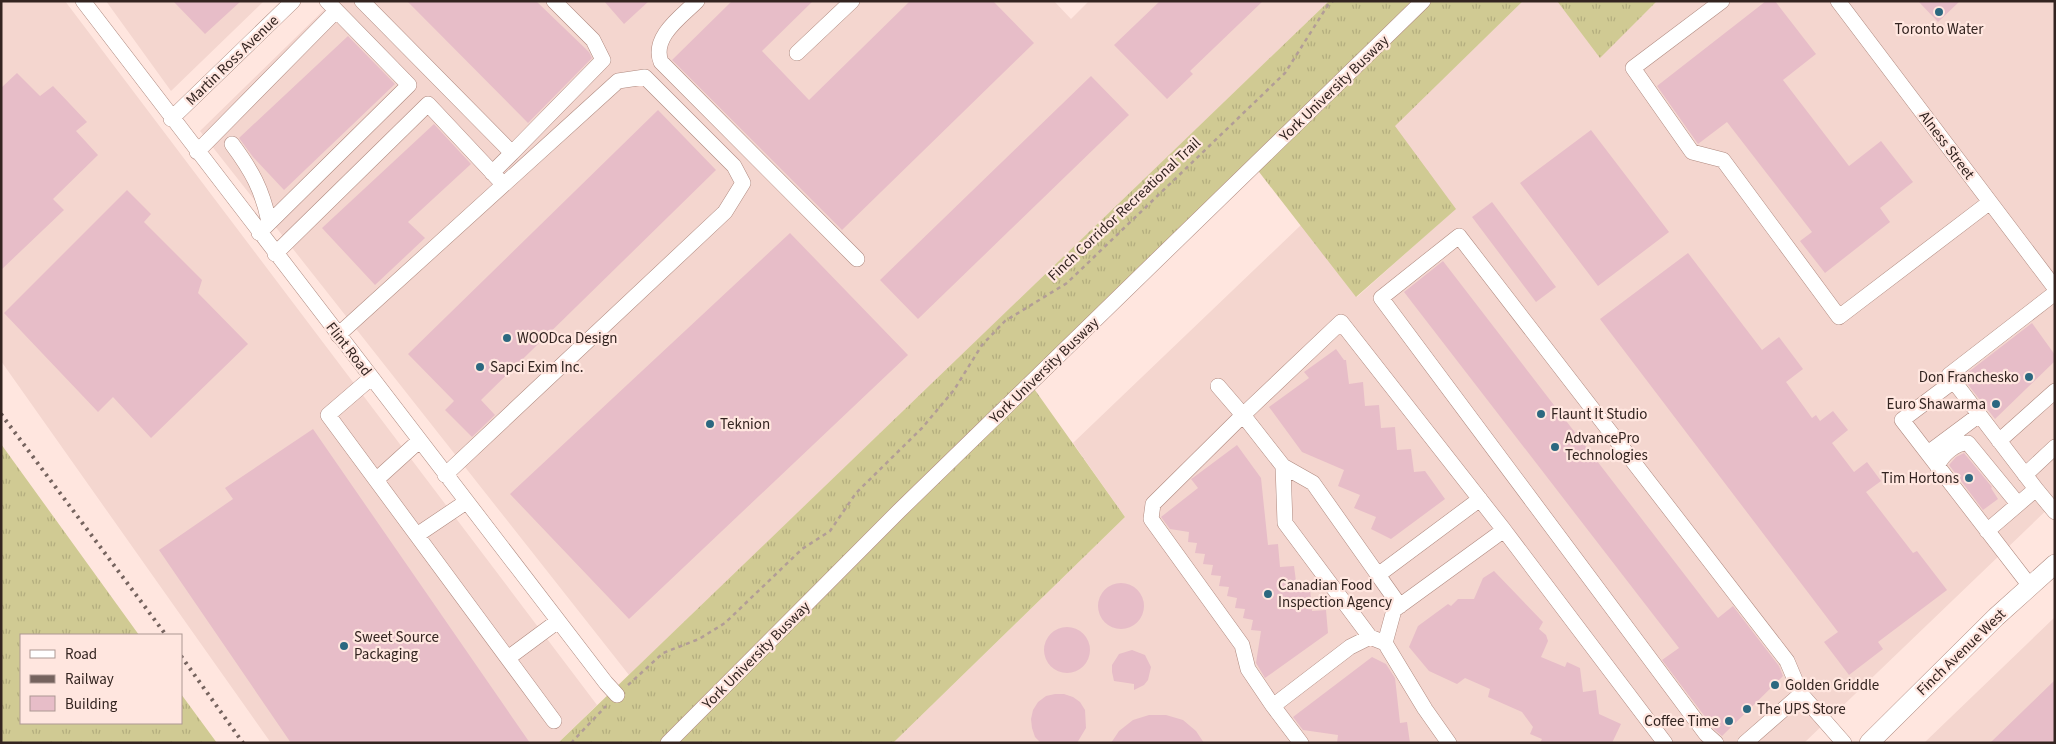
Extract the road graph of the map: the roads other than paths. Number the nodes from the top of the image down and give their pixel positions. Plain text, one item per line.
1 (83, 1) edge
2 (293, 1) edge
3 (362, 1) edge
4 (554, 1) edge
5 (697, 1) edge
6 (852, 1) edge
7 (1423, 1) edge
8 (1722, 1) edge
9 (1838, 1) edge
10 (332, 6) edge
11 (797, 53) dead end
12 (171, 119) junction
13 (232, 144) dead end
14 (197, 152) junction
15 (512, 153) junction
16 (492, 173) junction
17 (503, 184) junction
18 (1990, 202) junction
19 (264, 228) junction
20 (275, 254) junction
21 (857, 260) dead end
22 (2055, 288) edge
23 (2055, 293) edge
24 (338, 335) junction
25 (1949, 375) junction
26 (371, 378) junction
27 (1218, 386) dead end
28 (2055, 391) edge
29 (1243, 415) junction
30 (1979, 415) junction
31 (419, 441) junction
32 (1999, 441) junction
33 (2055, 448) edge
34 (1928, 453) junction
35 (1283, 466) junction
36 (1938, 466) junction
37 (445, 475) junction
38 (2025, 475) junction
39 (376, 480) junction
40 (2036, 489) junction
41 (1480, 499) junction
42 (466, 502) junction
43 (2018, 504) junction
44 (2055, 512) edge
45 (1504, 530) junction
46 (1988, 530) junction
47 (417, 535) junction
48 (2055, 564) edge
49 (1378, 575) junction
50 (2030, 586) junction
51 (1400, 606) junction
52 (558, 621) junction
53 (1370, 637) junction
54 (1385, 643) junction
55 (508, 658) junction
56 (1801, 694) junction
57 (617, 695) road end
58 (1273, 706) junction
59 (554, 721) dead end
60 (668, 743) edge
61 (1301, 743) edge
62 (1449, 743) edge
63 (1665, 743) edge
64 (1716, 743) edge
65 (1745, 743) edge
66 (1844, 743) edge
67 (1870, 743) edge

1 - 12 street, Flint Road
2 - 12 street, Martin Ross Avenue
3 - 15 street
4 - 15 street
5 - 21 street
6 - 11 street
7 - 60 street, York University Busway
8 - 18 street
9 - 18 street, Alness Street
10 - 14 street
10 - 19 street
12 - 14 street, Flint Road
13 - 19 street
14 - 19 street, Flint Road
15 - 16 street
16 - 17 street
16 - 20 street
17 - 24 street
17 - 37 street
18 - 22 street, Alness Street
19 - 20 street, Flint Road
20 - 24 street, Flint Road
23 - 25 street
24 - 26 street, Flint Road
25 - 30 street
25 - 34 street
26 - 31 street, Flint Road
26 - 39 street
27 - 29 street
28 - 32 street
29 - 35 street
29 - 41 street
29 - 58 street
30 - 32 street
30 - 34 street
31 - 37 street, Flint Road
31 - 39 street
32 - 38 street
33 - 38 street
34 - 36 street
35 - 49 street
35 - 53 street
36 - 43 street
36 - 46 street
37 - 42 street, Flint Road
38 - 40 street
39 - 47 street
40 - 43 street
40 - 44 street
41 - 45 street
41 - 49 street
42 - 47 street
42 - 52 street, Flint Road
43 - 46 street
45 - 51 street
45 - 63 street
46 - 50 street
47 - 55 street
48 - 50 main road, Finch Avenue West
49 - 51 street
50 - 67 main road, Finch Avenue West
51 - 54 street
52 - 55 street
52 - 57 street, Flint Road
53 - 54 street
53 - 58 street
54 - 62 street
55 - 59 street
56 - 64 street
56 - 65 street
56 - 66 street
58 - 61 street

